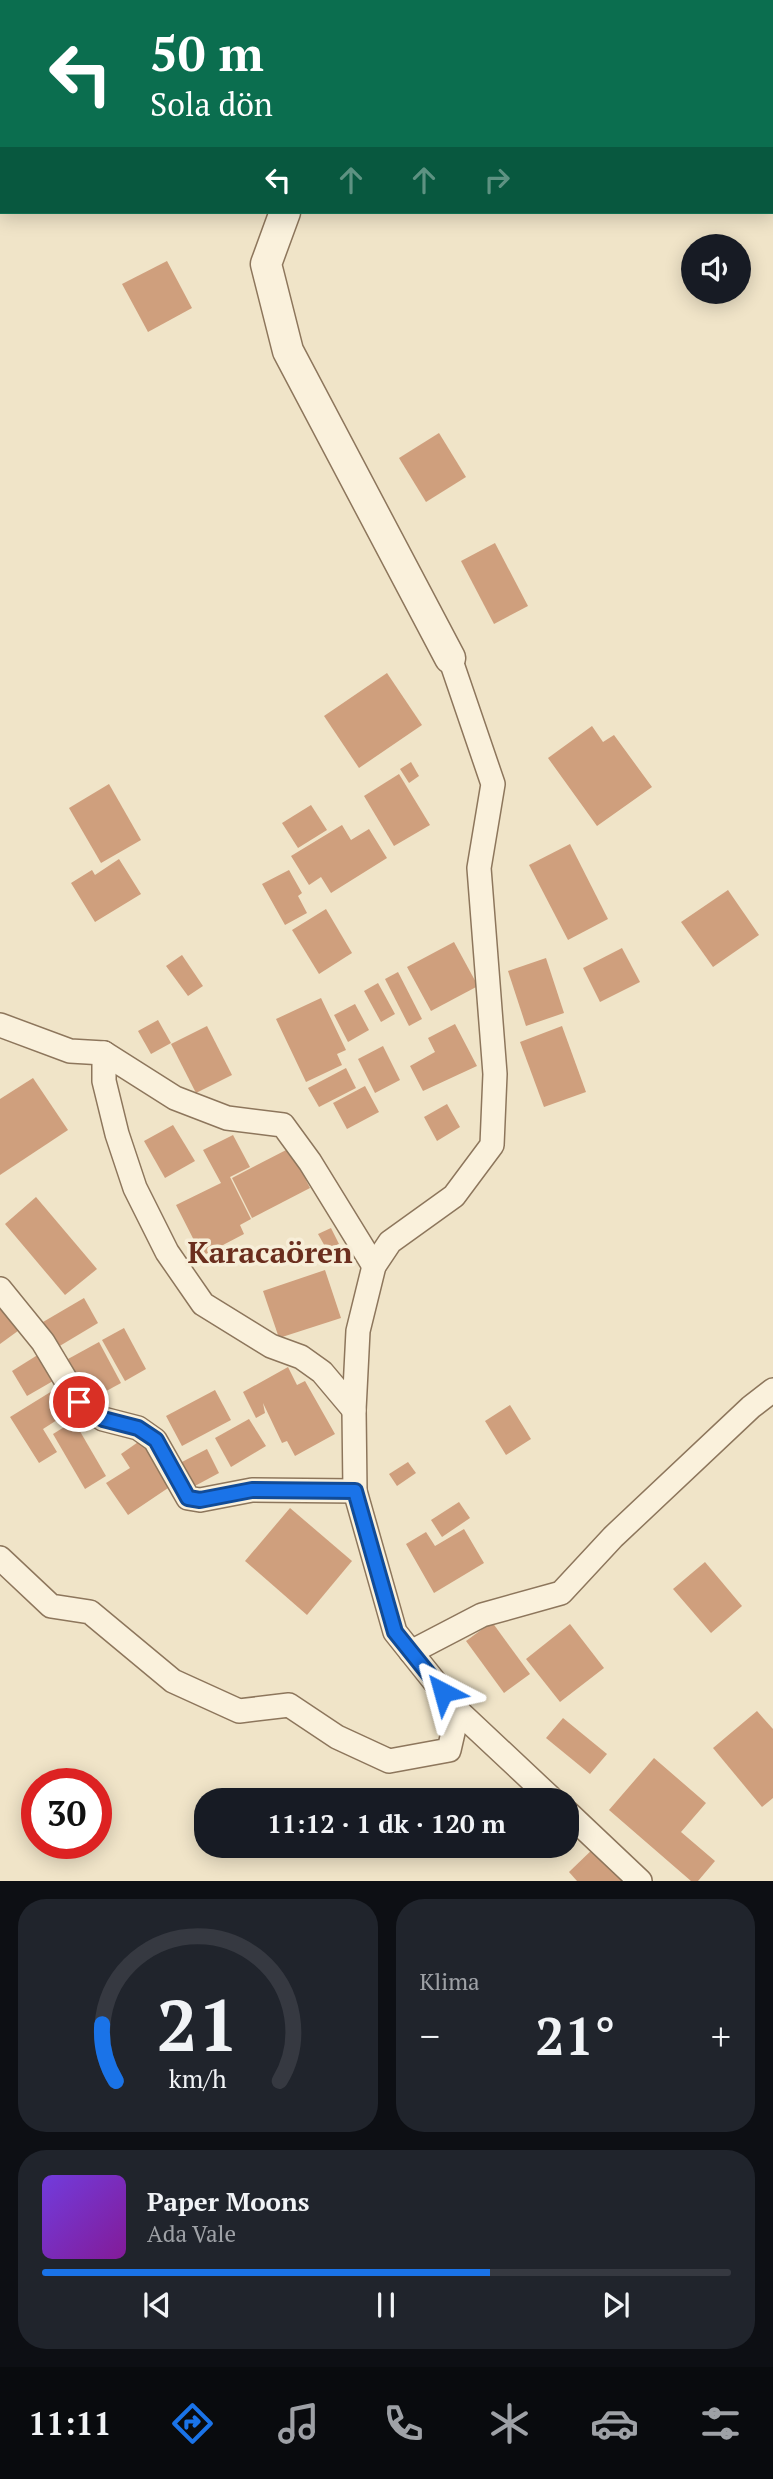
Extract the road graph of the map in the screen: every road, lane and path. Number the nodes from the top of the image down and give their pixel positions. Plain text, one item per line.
1 (284, 214) edge
2 (450, 658) joint
3 (0, 1025) edge
4 (104, 1053) junction
5 (374, 1266) junction
6 (0, 1289) edge
7 (773, 1390) edge
8 (354, 1410) junction
9 (355, 1491) junction
10 (0, 1558) edge
11 (411, 1652) junction
12 (458, 1712) junction
13 (540, 1788) edge
14 (579, 1823) edge
15 (640, 1881) edge

1 - 2 street
2 - 5 street
3 - 4 street
4 - 5 street
4 - 8 street
5 - 8 street
6 - 9 street
7 - 11 street
8 - 9 street
9 - 11 street
10 - 12 street
11 - 12 street
12 - 13 street
14 - 15 street

